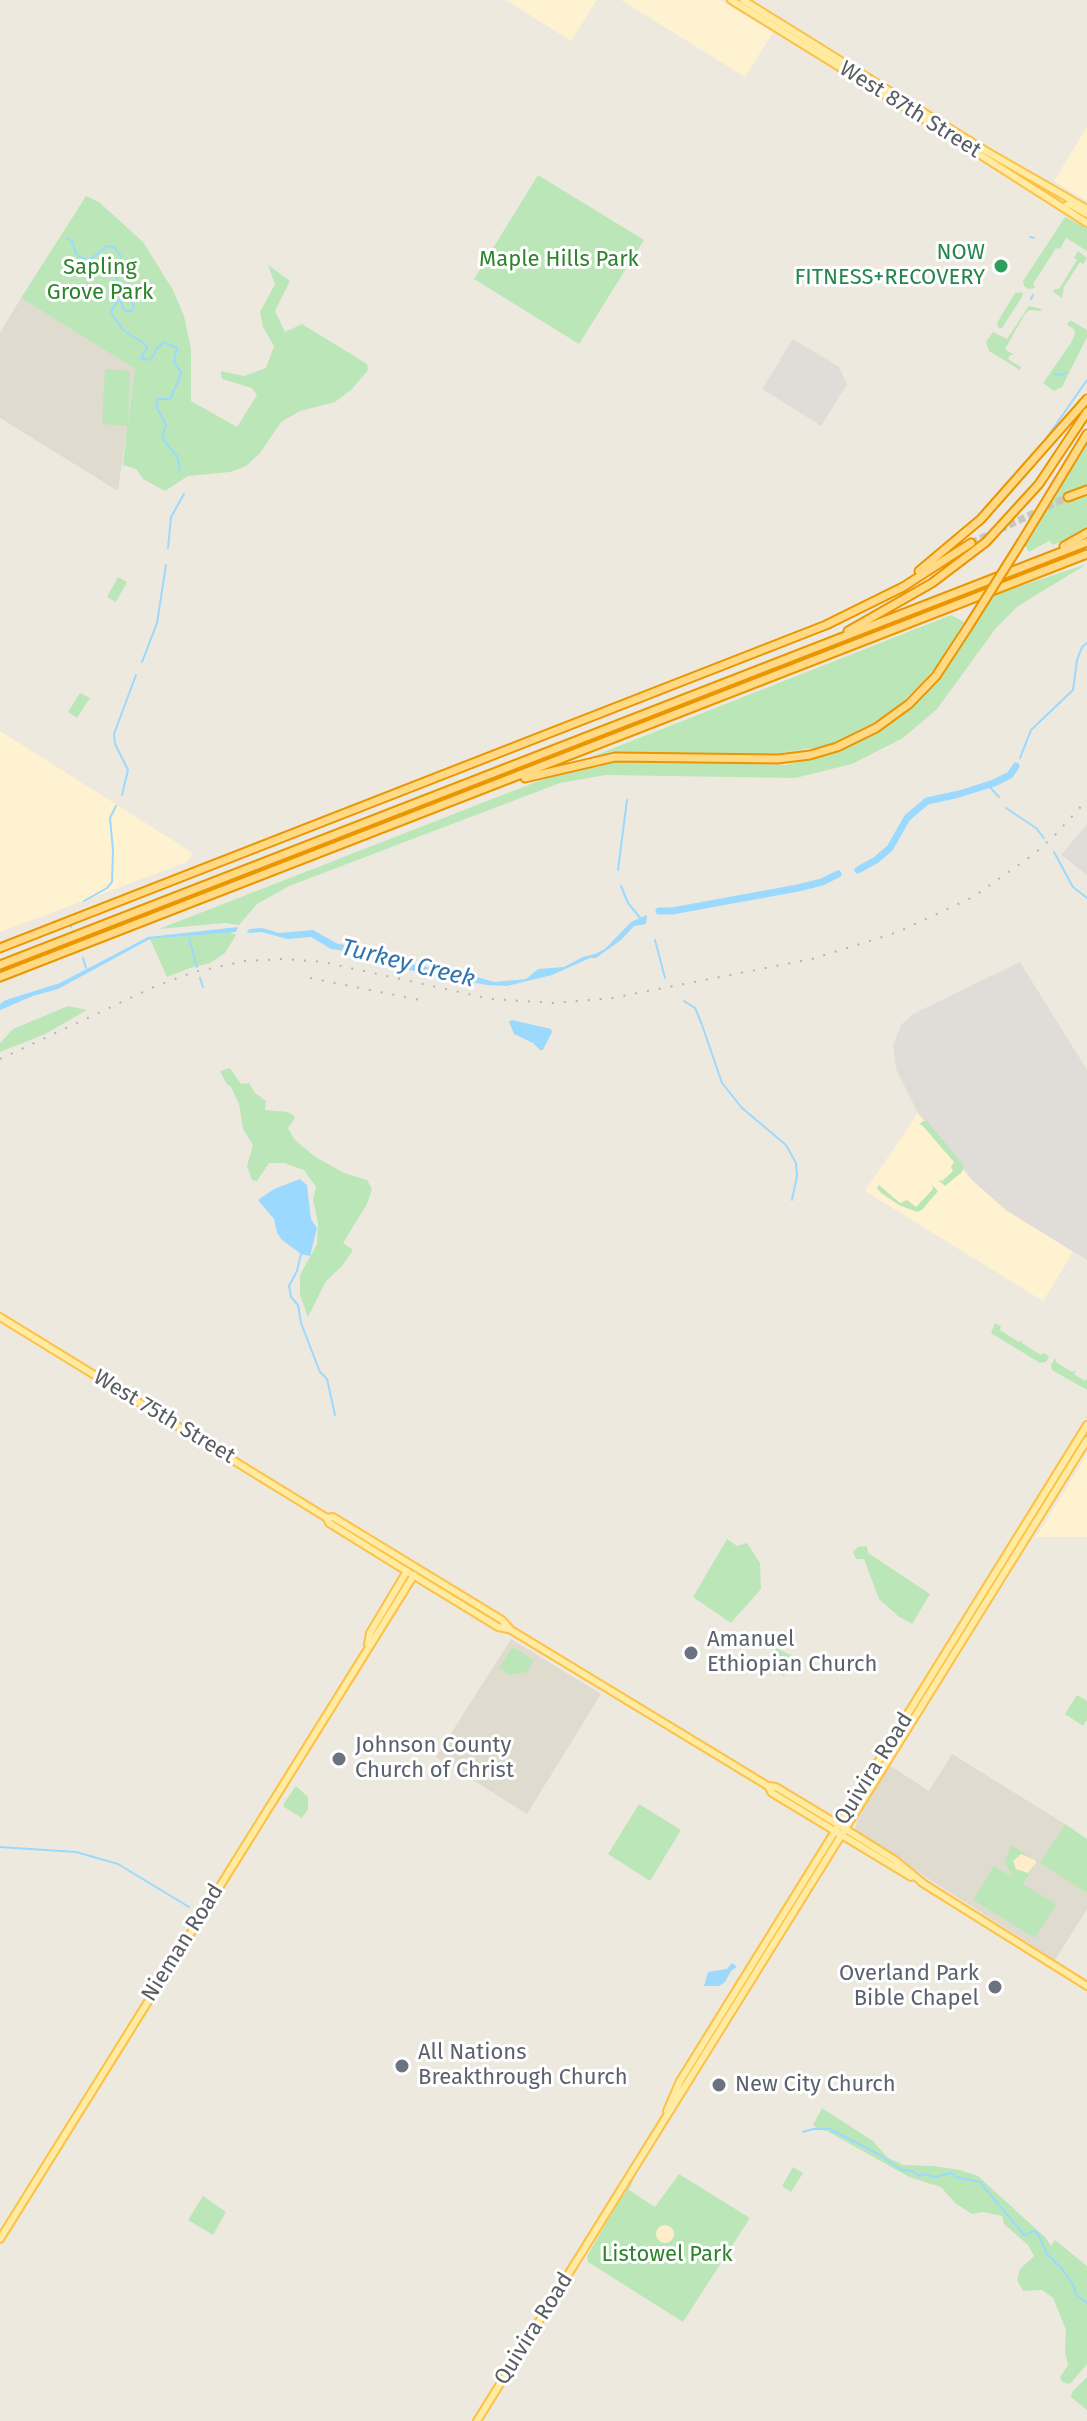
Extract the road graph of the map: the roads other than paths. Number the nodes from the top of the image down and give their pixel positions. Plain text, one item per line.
1 (731, 0) edge
2 (743, 0) edge
3 (1063, 208) junction
4 (1087, 212) edge
5 (1087, 223) edge
6 (1087, 399) edge
7 (1087, 412) edge
8 (1087, 434) edge
9 (1087, 490) edge
10 (1068, 497) tunnel mouth
11 (1087, 533) edge
12 (1087, 542) edge
13 (971, 543) tunnel mouth
14 (1087, 556) edge
15 (1038, 561) junction
16 (860, 609) junction
17 (824, 644) junction
18 (487, 788) junction
19 (0, 948) edge
20 (0, 965) edge
21 (0, 977) edge
22 (0, 1317) edge
23 (1087, 1425) edge
24 (1087, 1440) edge
25 (327, 1518) junction
26 (410, 1573) junction
27 (511, 1630) junction
28 (837, 1828) junction
29 (844, 1832) junction
30 (802, 1892) junction
31 (1087, 1986) edge
32 (0, 2239) edge
33 (477, 2421) edge

1 - 3 main road, West 87th Street
2 - 4 main road, West 87th Street
3 - 4 main road
3 - 5 main road, West 87th Street
6 - 16 highway
7 - 17 highway
8 - 18 highway, bridge
9 - 10 highway
11 - 15 highway
12 - 15 highway
13 - 16 highway
14 - 18 highway
15 - 17 highway
16 - 19 highway
17 - 20 highway
18 - 21 highway
22 - 25 main road, West 75th Street
23 - 28 main road, Quivira Road
24 - 29 main road, Quivira Road
25 - 26 main road, West 75th Street
25 - 27 main road, West 75th Street
26 - 27 main road, West 75th Street
26 - 32 main road, Nieman Road
27 - 28 main road, West 75th Street
28 - 29 main road, West 75th Street
28 - 30 main road, Quivira Road
29 - 30 main road, Quivira Road
29 - 31 main road, West 75th Street
30 - 33 main road, Quivira Road

